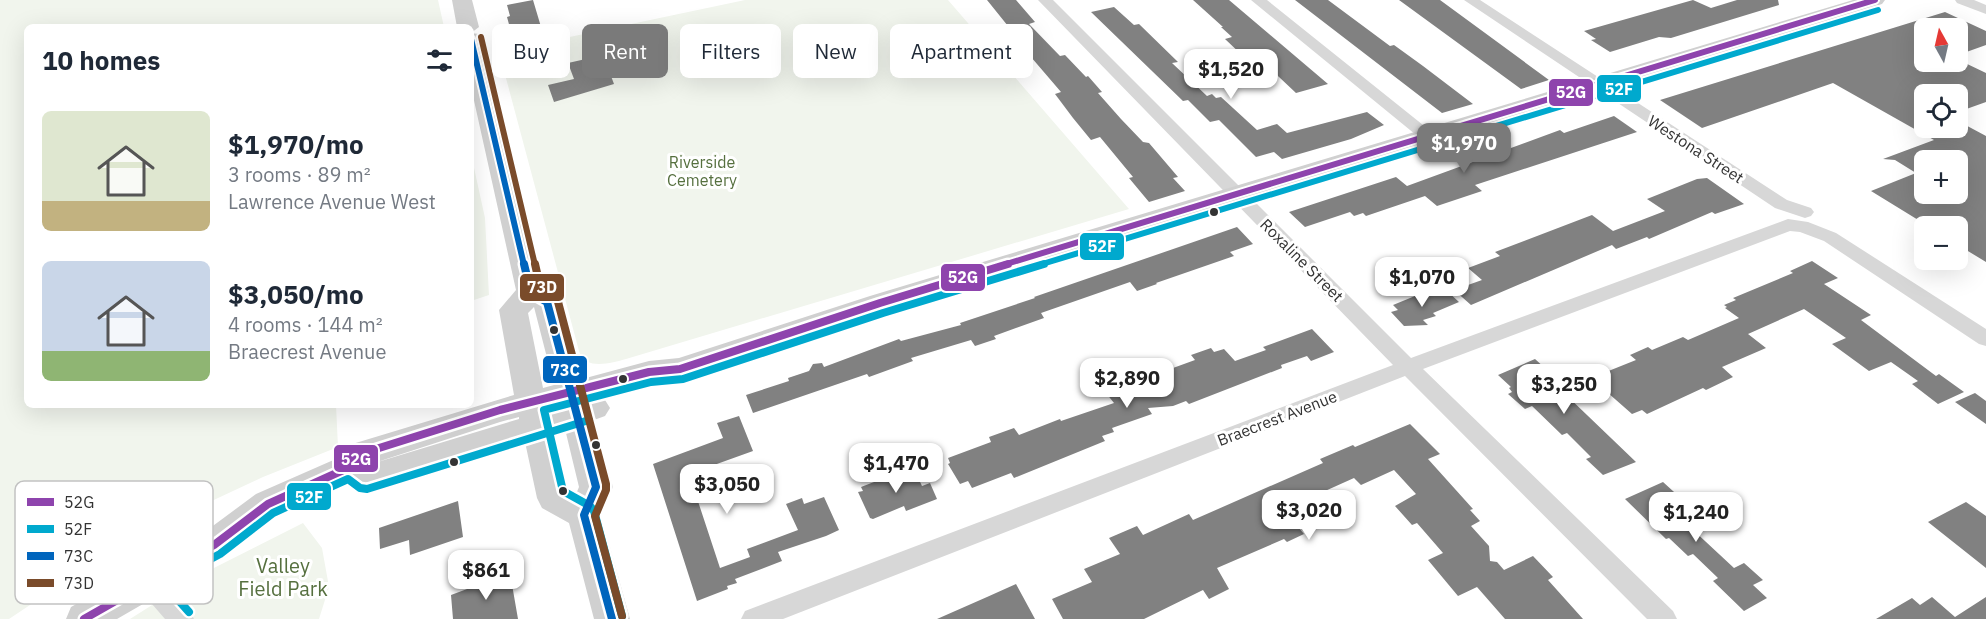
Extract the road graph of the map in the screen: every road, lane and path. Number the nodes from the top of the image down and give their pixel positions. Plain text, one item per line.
1 (462, 0) edge
2 (1045, 0) edge
3 (1258, 0) edge
4 (1471, 0) edge
5 (1875, 0) edge
6 (1962, 0) edge
7 (1986, 10) edge
8 (467, 24) edge
9 (474, 52) edge
10 (1599, 84) junction
11 (1427, 135) junction
12 (1236, 194) junction
13 (1803, 219) junction
14 (531, 293) junction
15 (1986, 339) edge
16 (1408, 367) junction
17 (573, 403) junction
18 (534, 414) junction
19 (584, 515) junction
20 (213, 546) edge
21 (109, 604) edge
22 (168, 604) edge
23 (84, 619) edge
24 (181, 619) edge
25 (612, 619) edge
26 (754, 619) edge
27 (1664, 619) edge

1 - 8 main road
2 - 12 street, Roxaline Street
3 - 11 street
4 - 10 street, Westona Street
5 - 10 main road
6 - 7 street
9 - 14 main road
10 - 11 main road
10 - 13 street, Westona Street
11 - 12 main road
12 - 16 street, Roxaline Street
12 - 17 main road
13 - 15 street, Westona Street
13 - 16 street, Braecrest Avenue
14 - 17 main road
14 - 18 main road
16 - 26 street, Braecrest Avenue
16 - 27 street, Roxaline Street
17 - 18 main road
17 - 19 main road
18 - 19 main road
18 - 20 main road
19 - 25 main road
21 - 23 main road
22 - 24 street

